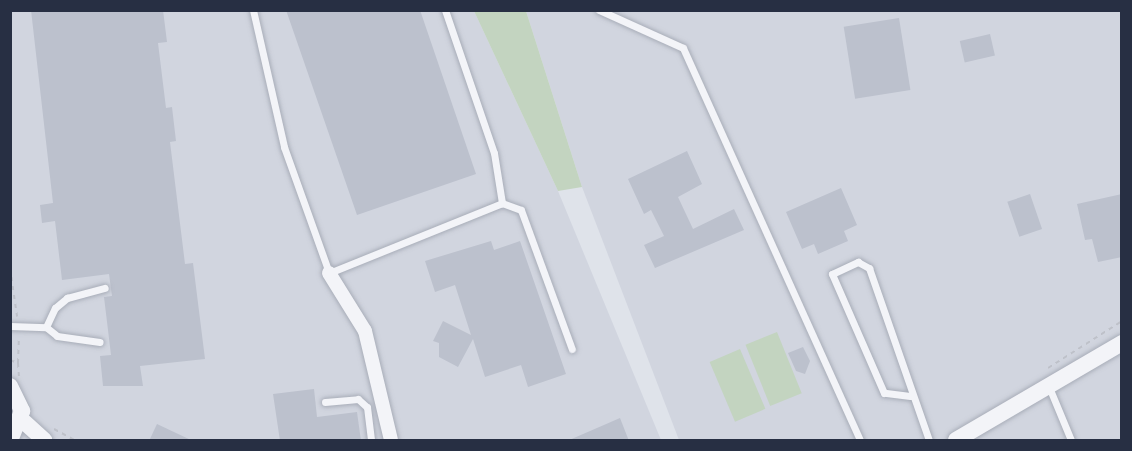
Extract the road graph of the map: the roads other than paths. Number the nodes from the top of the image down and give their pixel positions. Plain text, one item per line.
1 (253, 10) edge
2 (445, 10) edge
3 (599, 10) edge
4 (502, 203) junction
5 (329, 273) junction
6 (105, 288) dead end
7 (14, 326) edge
8 (46, 327) junction
9 (99, 342) dead end
10 (1122, 343) edge
11 (572, 349) dead end
12 (1048, 384) junction
13 (17, 385) edge
14 (910, 396) junction
15 (325, 402) dead end
16 (22, 420) junction
17 (47, 433) edge
18 (10, 440) edge
19 (371, 441) edge
20 (391, 441) edge
21 (860, 441) edge
22 (929, 441) edge
23 (956, 441) edge
24 (1071, 441) edge

1 - 5 lane
2 - 4 lane
3 - 21 lane
4 - 5 lane
4 - 11 lane
5 - 20 street
6 - 8 lane
7 - 8 lane
8 - 9 lane
10 - 12 street
12 - 23 street
12 - 24 lane
13 - 16 street
14 - 14 lane
14 - 22 lane
15 - 19 lane
16 - 17 street
16 - 18 street

